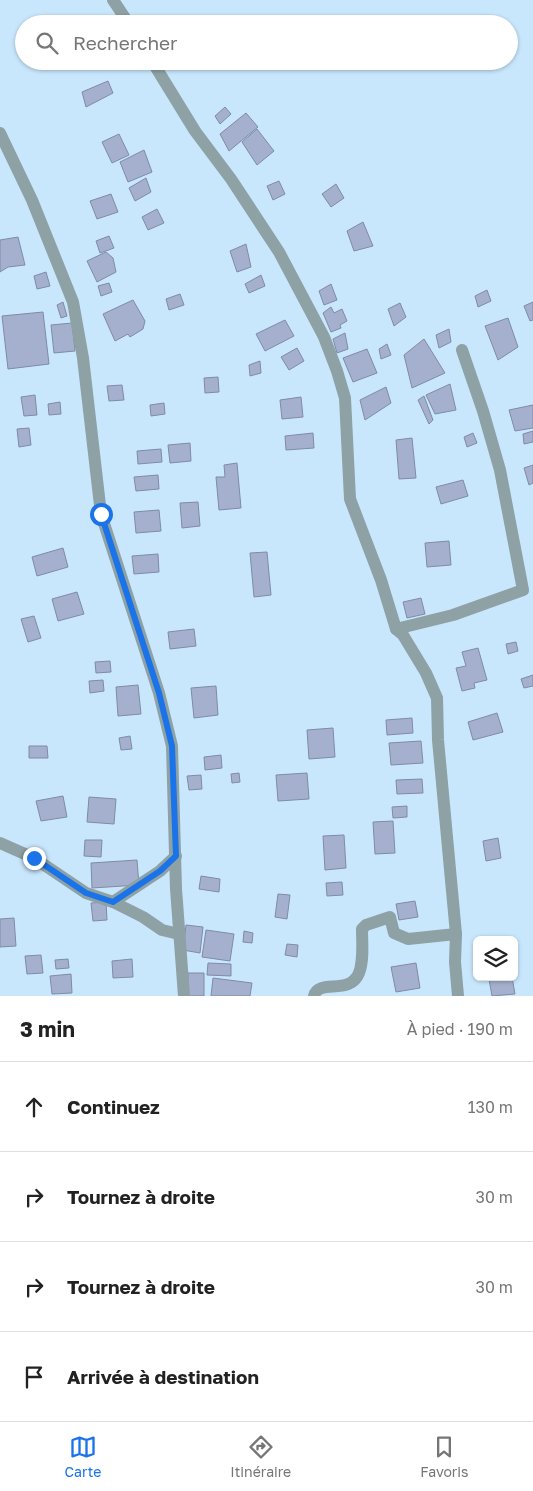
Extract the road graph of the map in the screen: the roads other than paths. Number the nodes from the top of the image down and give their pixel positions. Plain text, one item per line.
1 (113, 0) edge
2 (123, 15) edge
3 (158, 70) edge
4 (0, 133) edge
5 (462, 350) dead end
6 (528, 589) edge
7 (396, 629) junction
8 (0, 843) edge
9 (176, 856) junction
10 (113, 902) junction
11 (179, 934) junction
12 (456, 934) junction
13 (184, 996) edge
14 (314, 996) edge
15 (458, 996) edge

1 - 2 street
3 - 7 street
4 - 9 street
5 - 6 street
6 - 7 street
7 - 12 street
8 - 10 street
9 - 10 street
9 - 11 street
10 - 11 street
11 - 13 street
12 - 14 street
12 - 15 street

